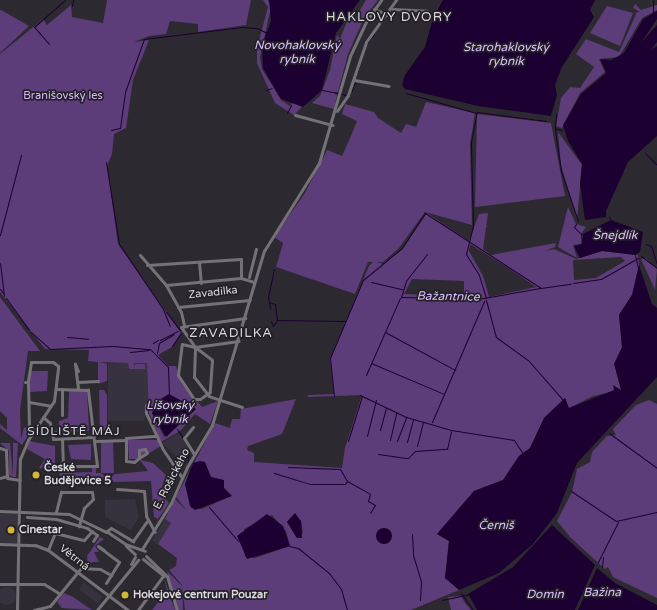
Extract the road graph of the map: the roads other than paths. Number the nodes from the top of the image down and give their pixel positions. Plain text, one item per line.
1 (381, 0) edge
2 (396, 0) edge
3 (374, 9) junction
4 (393, 9) junction
5 (427, 11) dead end
6 (388, 15) junction
7 (354, 80) junction
8 (388, 86) dead end
9 (336, 113) junction
10 (295, 115) dead end
11 (333, 125) junction
12 (256, 249) dead end
13 (140, 255) dead end
14 (243, 260) junction
15 (198, 262) junction
16 (252, 262) junction
17 (148, 265) junction
18 (248, 277) dead end
19 (241, 278) junction
20 (201, 282) junction
21 (254, 282) junction
22 (166, 285) junction
23 (250, 300) junction
24 (178, 307) junction
25 (245, 318) junction
26 (184, 324) junction
27 (239, 341) junction
28 (195, 347) junction
29 (78, 371) dead end
30 (98, 381) dead end
31 (78, 382) junction
32 (91, 382) junction
33 (57, 388) junction
34 (62, 389) junction
35 (78, 389) junction
36 (88, 390) junction
37 (208, 394) junction
38 (220, 400) junction
39 (29, 402) junction
40 (146, 405) dead end
41 (51, 406) junction
42 (242, 407) dead end
43 (62, 415) dead end
44 (43, 417) junction
45 (212, 425) joint
46 (193, 427) dead end
47 (34, 430) junction
48 (157, 436) junction
49 (93, 437) junction
50 (62, 439) junction
51 (126, 440) junction
52 (96, 441) junction
53 (0, 448) edge
54 (194, 454) junction
55 (139, 458) dead end
56 (0, 478) edge
57 (7, 478) junction
58 (182, 478) junction
59 (20, 480) junction
60 (117, 489) dead end
61 (0, 511) edge
62 (19, 511) junction
63 (41, 511) junction
64 (56, 512) junction
65 (27, 517) dead end
66 (41, 518) junction
67 (82, 518) junction
68 (147, 521) junction
69 (79, 526) junction
70 (92, 531) junction
71 (106, 532) junction
72 (155, 532) junction
73 (93, 541) dead end
74 (149, 541) junction
75 (0, 544) edge
76 (18, 544) junction
77 (125, 544) junction
78 (142, 549) junction
79 (48, 550) junction
80 (104, 550) dead end
81 (137, 550) junction
82 (145, 551) junction
83 (146, 556) junction
84 (136, 557) junction
85 (143, 559) junction
86 (78, 572) junction
87 (111, 575) junction
88 (164, 576) junction
89 (106, 583) dead end
90 (170, 583) junction
91 (0, 584) edge
92 (18, 584) junction
93 (60, 594) junction
94 (108, 596) junction
95 (17, 610) edge
96 (34, 610) edge
97 (97, 610) edge
98 (128, 610) edge
99 (138, 610) edge
100 (177, 610) edge

1 - 3 street
2 - 4 street
3 - 6 street
3 - 9 street
4 - 5 street
4 - 6 street
6 - 7 street
7 - 8 street
7 - 9 street
9 - 11 street
10 - 11 street
11 - 21 street, Zavadilka
12 - 16 street
13 - 17 street, Zavadilka
14 - 15 street
14 - 16 street
14 - 19 street, Zavadilka
15 - 17 street
15 - 20 street, Zavadilka
16 - 18 street
17 - 22 street, Zavadilka
19 - 20 street, Zavadilka
19 - 21 street, Zavadilka
20 - 22 street, Zavadilka
21 - 23 street, Zavadilka
22 - 24 street, Zavadilka
23 - 24 street, Zavadilka
23 - 25 street, Zavadilka
24 - 26 street, Zavadilka
25 - 26 street
25 - 27 street, Zavadilka
26 - 28 street
27 - 28 street
27 - 38 street, Zavadilka
28 - 37 street
28 - 37 street
28 - 37 street
29 - 31 street
30 - 32 street
31 - 32 street
31 - 35 street
32 - 36 street
33 - 34 street
33 - 39 street
33 - 41 street
34 - 35 street
34 - 43 street
35 - 36 street
36 - 49 street
37 - 38 street
38 - 42 street
38 - 45 street, Zavadilka
39 - 41 street
39 - 47 street
40 - 48 street
41 - 44 street
44 - 47 street
44 - 50 street
45 - 54 street, E. Rošického
46 - 54 street
47 - 59 street
48 - 51 street
48 - 58 street
49 - 50 street
49 - 52 street
50 - 52 street
51 - 52 street
51 - 55 street
53 - 57 street
54 - 58 street, E. Rošického
56 - 57 street
57 - 59 street
58 - 72 street, E. Rošického
59 - 62 street
60 - 68 street
61 - 62 street
62 - 63 street
62 - 76 street
63 - 64 street
63 - 66 street
64 - 67 street
64 - 67 street
65 - 66 street
66 - 69 street
67 - 69 street
67 - 71 street
68 - 71 street
68 - 72 street
69 - 70 street
70 - 73 street
70 - 79 street
71 - 77 street
72 - 74 street, E. Rošického
74 - 78 street, E. Rošického
74 - 82 street, E. Rošického
75 - 76 street, Větrná
76 - 79 street, Větrná
76 - 92 street
77 - 81 street
77 - 84 street
78 - 81 street
78 - 82 street
79 - 86 street, Větrná
80 - 87 street
81 - 84 street
82 - 83 street
83 - 85 street
83 - 90 street
84 - 85 street
84 - 94 street
85 - 88 street
86 - 87 street
86 - 93 street
86 - 94 street, Větrná
87 - 89 street
88 - 90 street
88 - 99 street
90 - 100 street
91 - 92 street
92 - 93 street
92 - 95 street
93 - 96 street
94 - 97 street
94 - 98 street, Větrná

